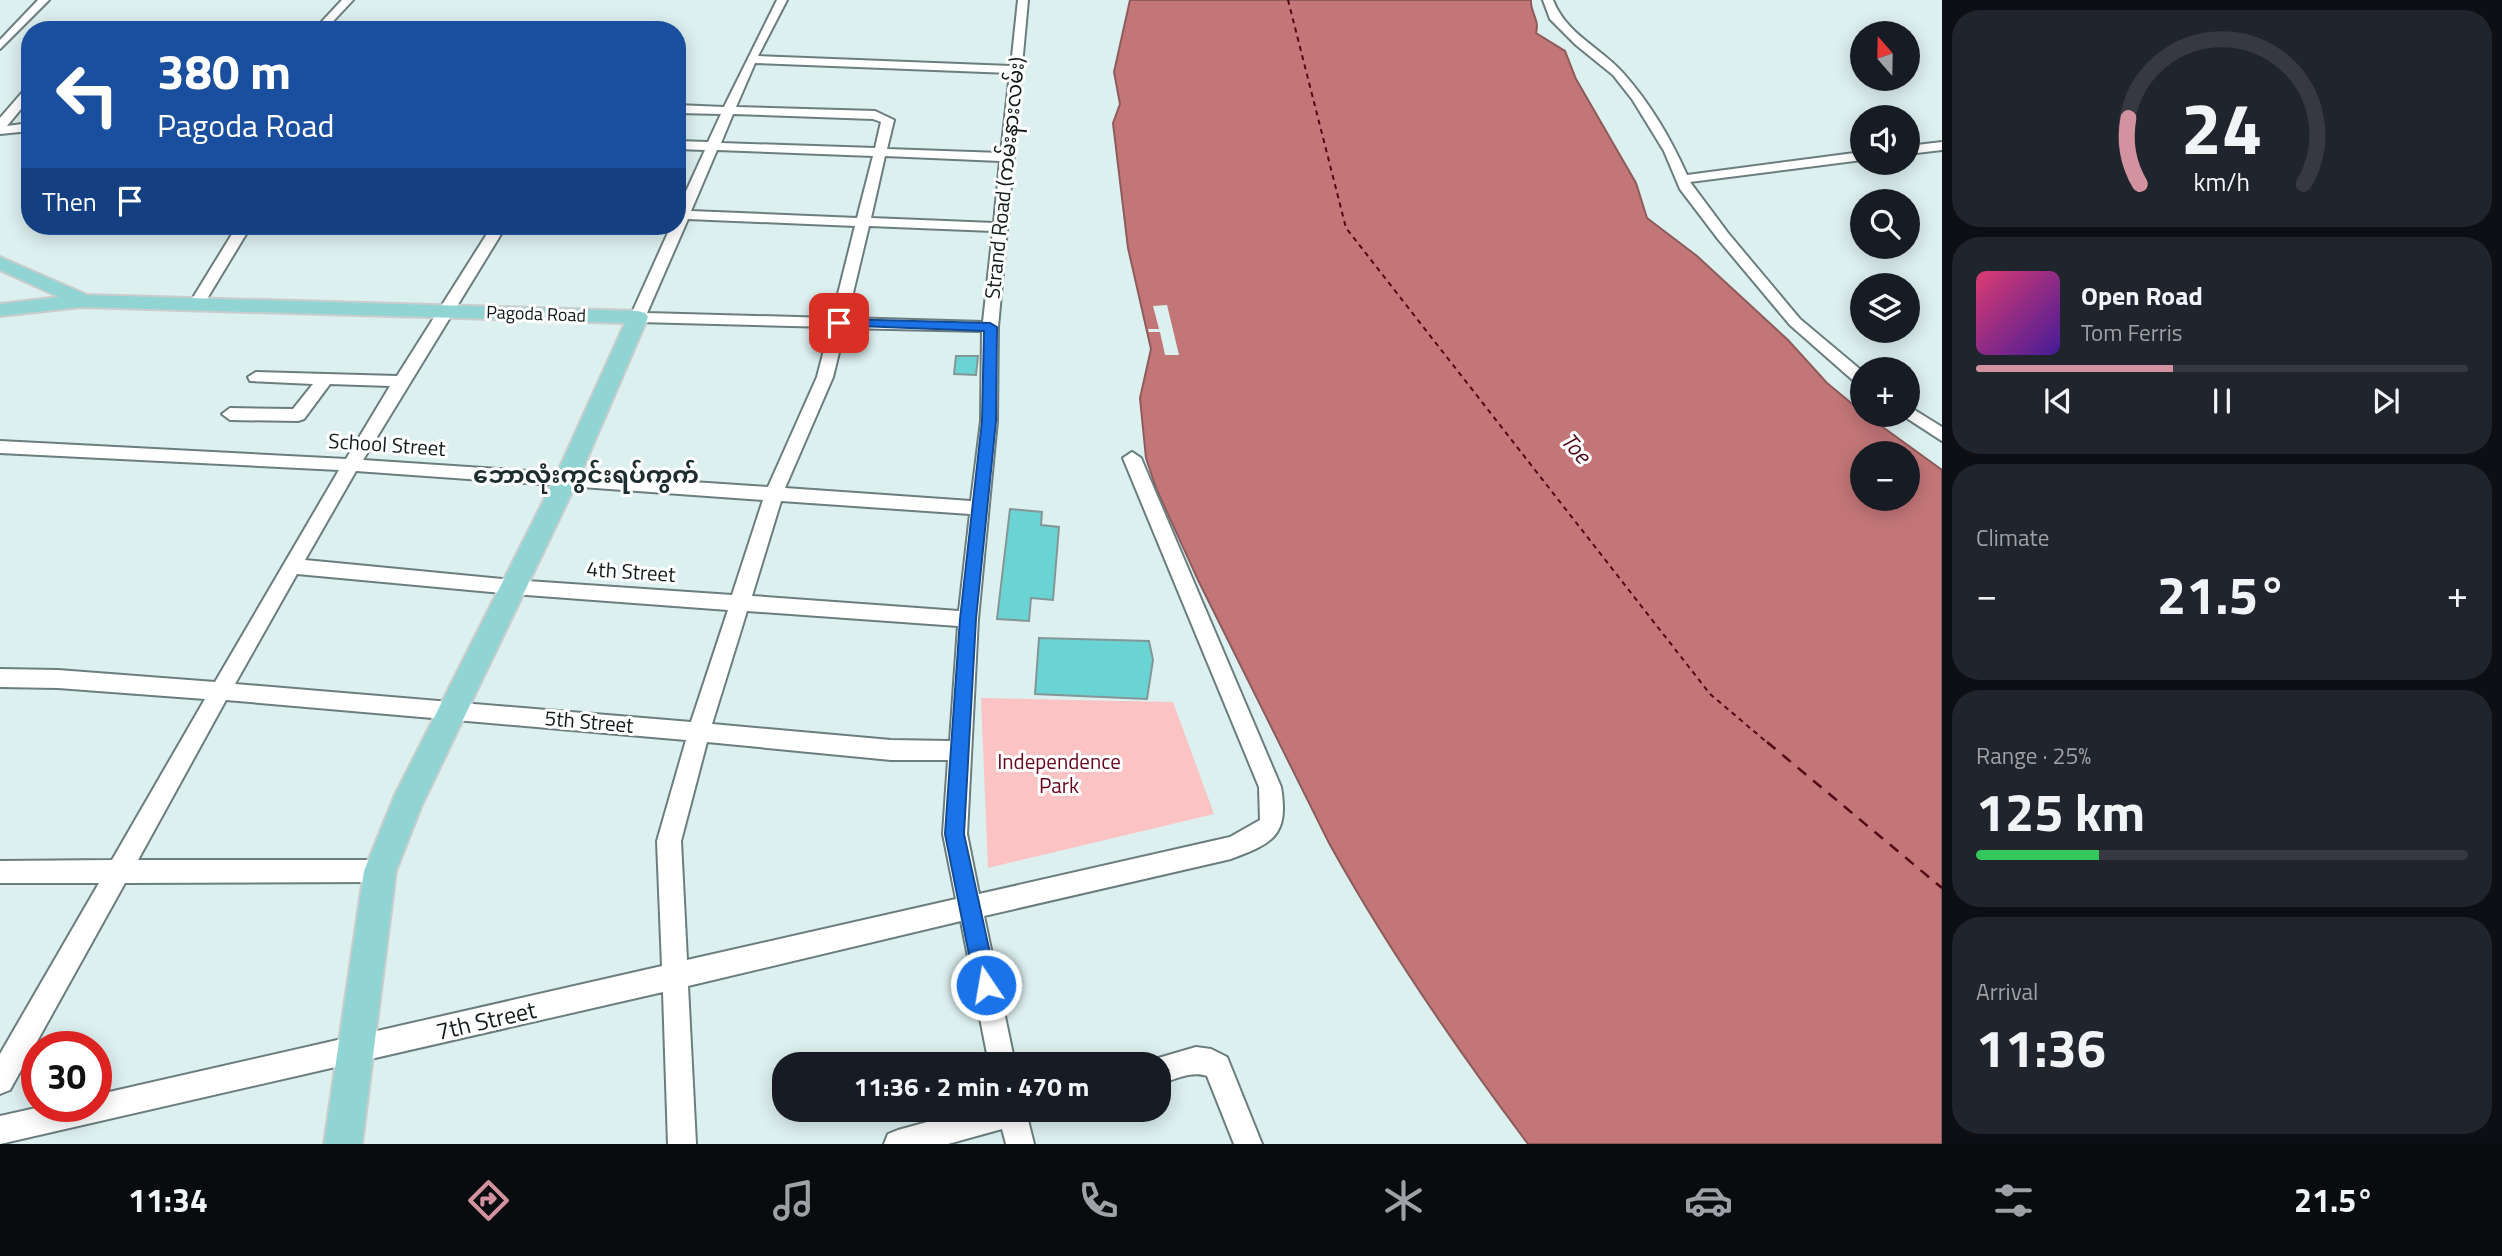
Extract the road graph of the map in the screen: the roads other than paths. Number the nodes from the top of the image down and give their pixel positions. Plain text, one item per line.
1 (44, 0) edge
2 (348, 0) edge
3 (782, 0) edge
4 (1023, 0) edge
5 (1548, 0) edge
6 (22, 21) edge
7 (328, 21) edge
8 (21, 22) edge
9 (2, 41) edge
10 (751, 60) junction
11 (1016, 70) junction
12 (21, 101) edge
13 (686, 110) edge
14 (728, 112) junction
15 (21, 127) edge
16 (0, 128) edge
17 (686, 146) edge
18 (1942, 146) edge
19 (713, 147) junction
20 (1920, 149) edge
21 (882, 154) junction
22 (1007, 157) junction
23 (1850, 158) edge
24 (1683, 179) junction
25 (686, 203) edge
26 (686, 215) edge
27 (864, 222) junction
28 (1000, 228) junction
29 (239, 235) edge
30 (493, 235) edge
31 (672, 235) edge
32 (0, 263) edge
33 (82, 301) junction
34 (197, 304) junction
35 (0, 310) edge
36 (443, 311) junction
37 (638, 317) junction
38 (839, 323) junction
39 (990, 327) junction
40 (1850, 369) edge
41 (256, 377) dead end
42 (325, 379) junction
43 (401, 381) junction
44 (230, 414) dead end
45 (1920, 419) edge
46 (1942, 435) edge
47 (0, 447) edge
48 (1132, 458) dead end
49 (350, 465) junction
50 (566, 480) junction
51 (774, 494) junction
52 (980, 508) junction
53 (292, 566) junction
54 (513, 587) junction
55 (740, 603) junction
56 (968, 619) junction
57 (0, 677) edge
58 (219, 693) junction
59 (454, 709) junction
60 (699, 732) junction
61 (958, 751) junction
62 (380, 871) junction
63 (0, 872) edge
64 (121, 872) junction
65 (970, 906) junction
66 (674, 976) junction
67 (355, 1052) junction
68 (1000, 1052) edge
69 (1171, 1067) edge
70 (0, 1080) edge
71 (973, 1122) edge
72 (1016, 1122) edge
73 (0, 1130) edge
74 (343, 1144) edge
75 (682, 1144) edge
76 (898, 1144) edge
77 (1020, 1144) edge
78 (1248, 1144) edge

1 - 6 street
2 - 7 street
3 - 10 street
4 - 11 street, Strand Road (ကမ်းနားလမ်း)
5 - 24 street
8 - 9 street
10 - 11 street
10 - 14 street
11 - 22 street, Strand Road (ကမ်းနားလမ်း)
12 - 16 street
13 - 14 street
14 - 19 street
14 - 21 street
15 - 16 street
17 - 19 street
18 - 20 street
19 - 21 street
19 - 25 street
21 - 22 street
21 - 27 street
22 - 28 street, Strand Road (ကမ်းနားလမ်း)
23 - 24 street
24 - 40 street
26 - 27 street
27 - 28 street
27 - 38 street
28 - 39 street, Strand Road (ကမ်းနားလမ်း)
29 - 34 street
30 - 36 street
31 - 37 street
32 - 33 main road, Pagoda Road
33 - 34 main road, Pagoda Road
33 - 35 main road, Pagoda Road
34 - 36 main road, Pagoda Road
36 - 37 main road, Pagoda Road
36 - 43 street
37 - 38 street, Pagoda Road
37 - 50 main road
38 - 39 street, Pagoda Road
38 - 51 street
39 - 52 street, Strand Road (ကမ်းနားလမ်း)
41 - 42 street
42 - 43 street
42 - 44 street
43 - 49 street
45 - 46 street
47 - 49 street, School Street
48 - 65 street, 7th Street
49 - 50 street, School Street
49 - 53 street
50 - 51 street, School Street
50 - 54 main road
51 - 52 street, School Street
51 - 55 street
52 - 56 street, Strand Road (ကမ်းနားလမ်း)
53 - 54 street, 4th Street
53 - 58 street
54 - 55 street, 4th Street
54 - 59 main road
55 - 56 street, 4th Street
55 - 60 street
56 - 61 street, Strand Road (ကမ်းနားလမ်း)
57 - 58 street, 5th Street
58 - 59 street, 5th Street
58 - 64 street
59 - 60 street, 5th Street
59 - 62 main road
60 - 61 street, 5th Street
60 - 66 street
61 - 65 street, Strand Road (ကမ်းနားလမ်း)
62 - 64 street
62 - 67 main road
63 - 64 street
64 - 70 street
65 - 66 street, 7th Street
65 - 68 street, Strand Road (ကမ်းနားလမ်း)
66 - 67 street, 7th Street
66 - 75 street
67 - 73 street, 7th Street
67 - 74 main road
69 - 78 street
71 - 76 street
72 - 77 street

